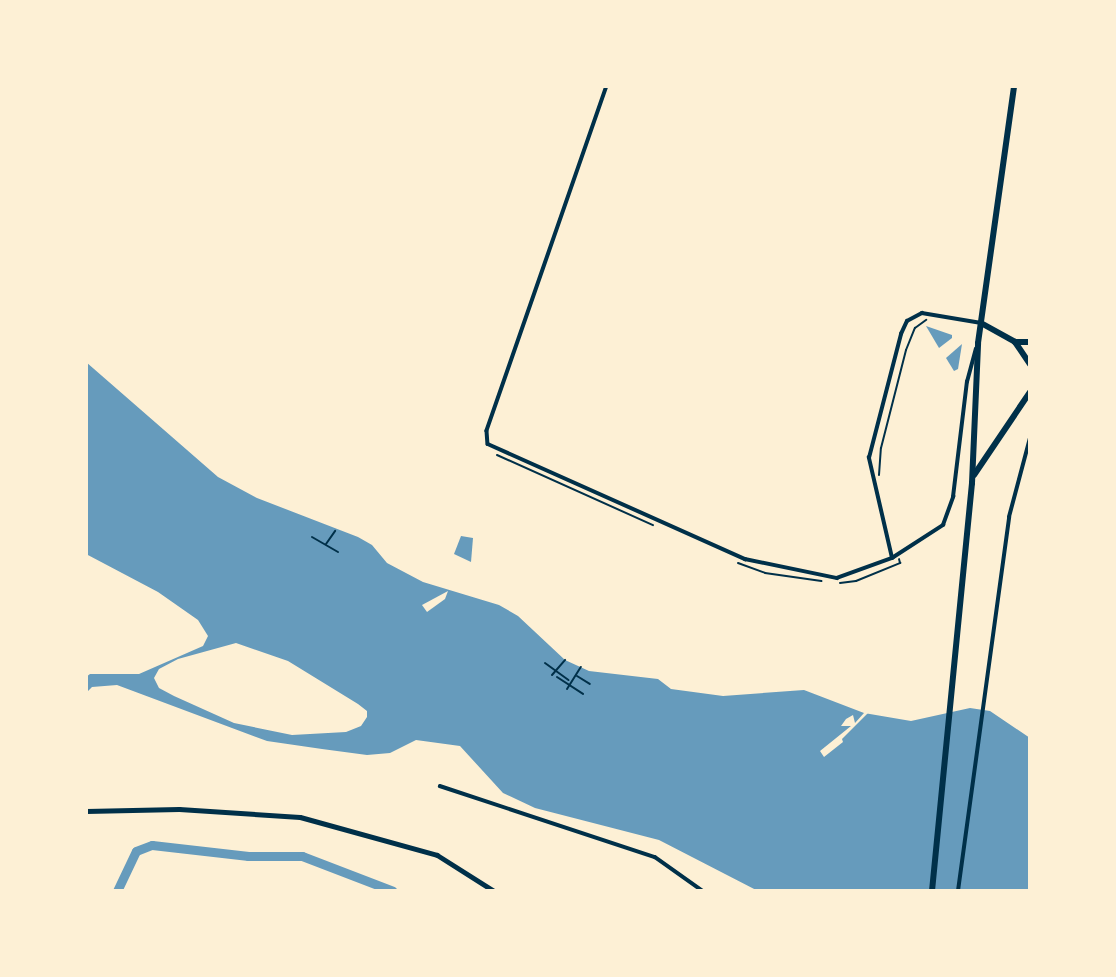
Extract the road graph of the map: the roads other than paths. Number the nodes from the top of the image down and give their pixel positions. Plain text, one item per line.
1 (607, 86) edge
2 (1014, 86) edge
3 (981, 323) junction
4 (1015, 342) junction
5 (1030, 342) edge
6 (978, 343) junction
7 (1030, 364) edge
8 (1030, 392) edge
9 (1030, 438) edge
10 (972, 483) junction
11 (891, 558) junction
12 (440, 786) dead end
13 (86, 811) edge
14 (494, 891) edge
15 (703, 891) edge
16 (932, 891) edge
17 (958, 891) edge

1 - 11 street
2 - 3 main road
3 - 4 main road
3 - 6 main road
3 - 11 street
4 - 5 main road
4 - 7 main road
6 - 10 main road
6 - 11 street
8 - 10 main road
9 - 17 street
10 - 16 main road
12 - 15 street
13 - 14 street

